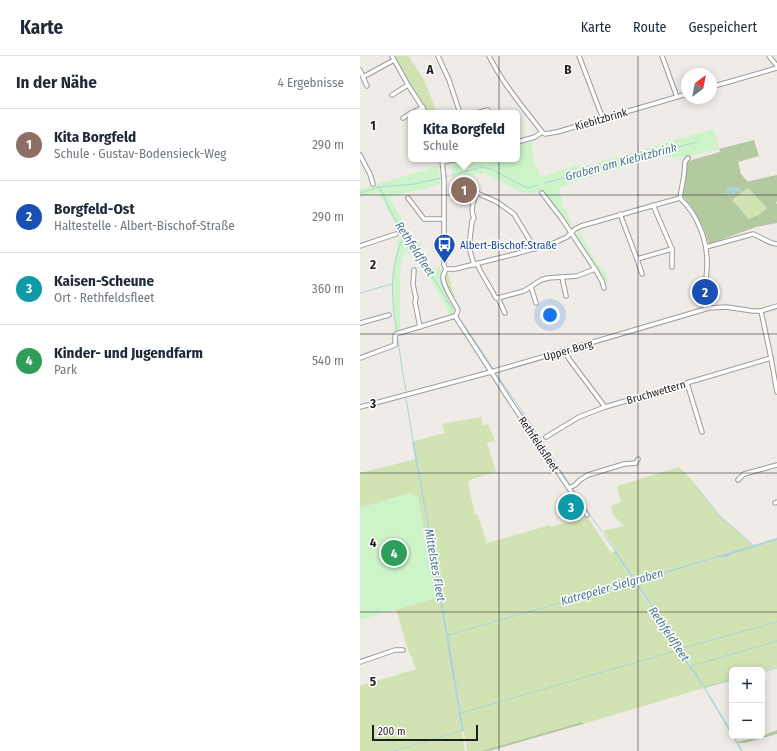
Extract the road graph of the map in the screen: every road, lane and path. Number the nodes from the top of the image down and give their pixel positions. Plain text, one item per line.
1 (392, 56) edge
2 (438, 56) edge
3 (490, 56) edge
4 (579, 56) edge
5 (662, 56) edge
6 (769, 56) edge
7 (394, 60) junction
8 (777, 67) edge
9 (360, 70) edge
10 (363, 77) junction
11 (408, 85) junction
12 (717, 85) edge
13 (367, 86) dead end
14 (392, 95) dead end
15 (681, 96) edge
16 (677, 97) junction
17 (423, 107) junction
18 (417, 110) edge
19 (424, 110) edge
20 (459, 110) edge
21 (408, 115) edge
22 (403, 118) dead end
23 (603, 119) junction
24 (542, 132) junction
25 (520, 141) edge
26 (360, 155) edge
27 (688, 158) dead end
28 (442, 162) edge
29 (373, 184) dead end
30 (542, 193) dead end
31 (408, 198) dead end
32 (680, 198) junction
33 (653, 205) junction
34 (620, 214) junction
35 (444, 219) junction
36 (571, 233) junction
37 (396, 234) dead end
38 (777, 244) edge
39 (360, 246) edge
40 (706, 247) junction
41 (535, 248) junction
42 (672, 249) junction
43 (637, 259) junction
44 (476, 264) junction
45 (672, 267) dead end
46 (595, 269) junction
47 (414, 270) dead end
48 (448, 270) junction
49 (642, 274) dead end
50 (562, 277) junction
51 (706, 280) junction
52 (531, 286) junction
53 (604, 288) dead end
54 (566, 296) dead end
55 (498, 298) junction
56 (709, 302) junction
57 (536, 303) dead end
58 (777, 306) edge
59 (709, 308) junction
60 (761, 311) junction
61 (505, 313) dead end
62 (389, 315) dead end
63 (455, 316) junction
64 (360, 323) edge
65 (420, 327) junction
66 (565, 351) junction
67 (360, 358) edge
68 (771, 358) junction
69 (491, 372) junction
70 (687, 383) junction
71 (777, 390) edge
72 (360, 407) edge
73 (605, 407) junction
74 (702, 432) dead end
75 (546, 437) dead end
76 (638, 459) dead end
77 (777, 465) edge
78 (738, 480) dead end
79 (568, 488) junction
80 (587, 515) dead end
81 (403, 650) dead end
82 (360, 662) edge

1 - 7 street
2 - 20 street
3 - 24 street
4 - 23 street
5 - 16 street
6 - 8 street
7 - 10 street
7 - 11 street
8 - 12 street
9 - 10 street
10 - 13 street
11 - 14 street
11 - 17 street
15 - 16 street, Kiebitzbrink
16 - 23 street, Kiebitzbrink
17 - 18 street
17 - 19 street
21 - 22 street
23 - 24 street, Kiebitzbrink
24 - 25 street, Kiebitzbrink
26 - 29 street
27 - 32 street
28 - 35 street
30 - 36 street
31 - 35 street
32 - 33 street
32 - 40 street
33 - 34 street
33 - 42 street
34 - 36 street
34 - 43 street
35 - 48 street
36 - 41 street
36 - 46 street
37 - 39 street
38 - 40 street
40 - 51 street
41 - 44 street
41 - 44 street
42 - 43 street
42 - 45 street
43 - 49 street
44 - 48 street
44 - 55 street
46 - 50 street
46 - 53 street
47 - 65 street
48 - 63 street
50 - 52 street
50 - 54 street
51 - 56 street
51 - 56 street
52 - 55 street
52 - 57 street
55 - 61 street
56 - 59 street
58 - 60 street, Upper Borg
59 - 60 street, Upper Borg
59 - 66 street, Upper Borg
60 - 68 street
62 - 64 street
63 - 65 street
63 - 69 street, Rethfeldsfleet
65 - 67 street
66 - 69 street, Upper Borg
66 - 73 street
68 - 70 street, Bruchwettern
68 - 71 street
69 - 72 street, Upper Borg
69 - 79 street, Rethfeldsfleet
70 - 73 street, Bruchwettern
70 - 74 street
73 - 75 street, Bruchwettern
76 - 79 street
77 - 78 street
79 - 80 street, Rethfeldsfleet
81 - 82 street

